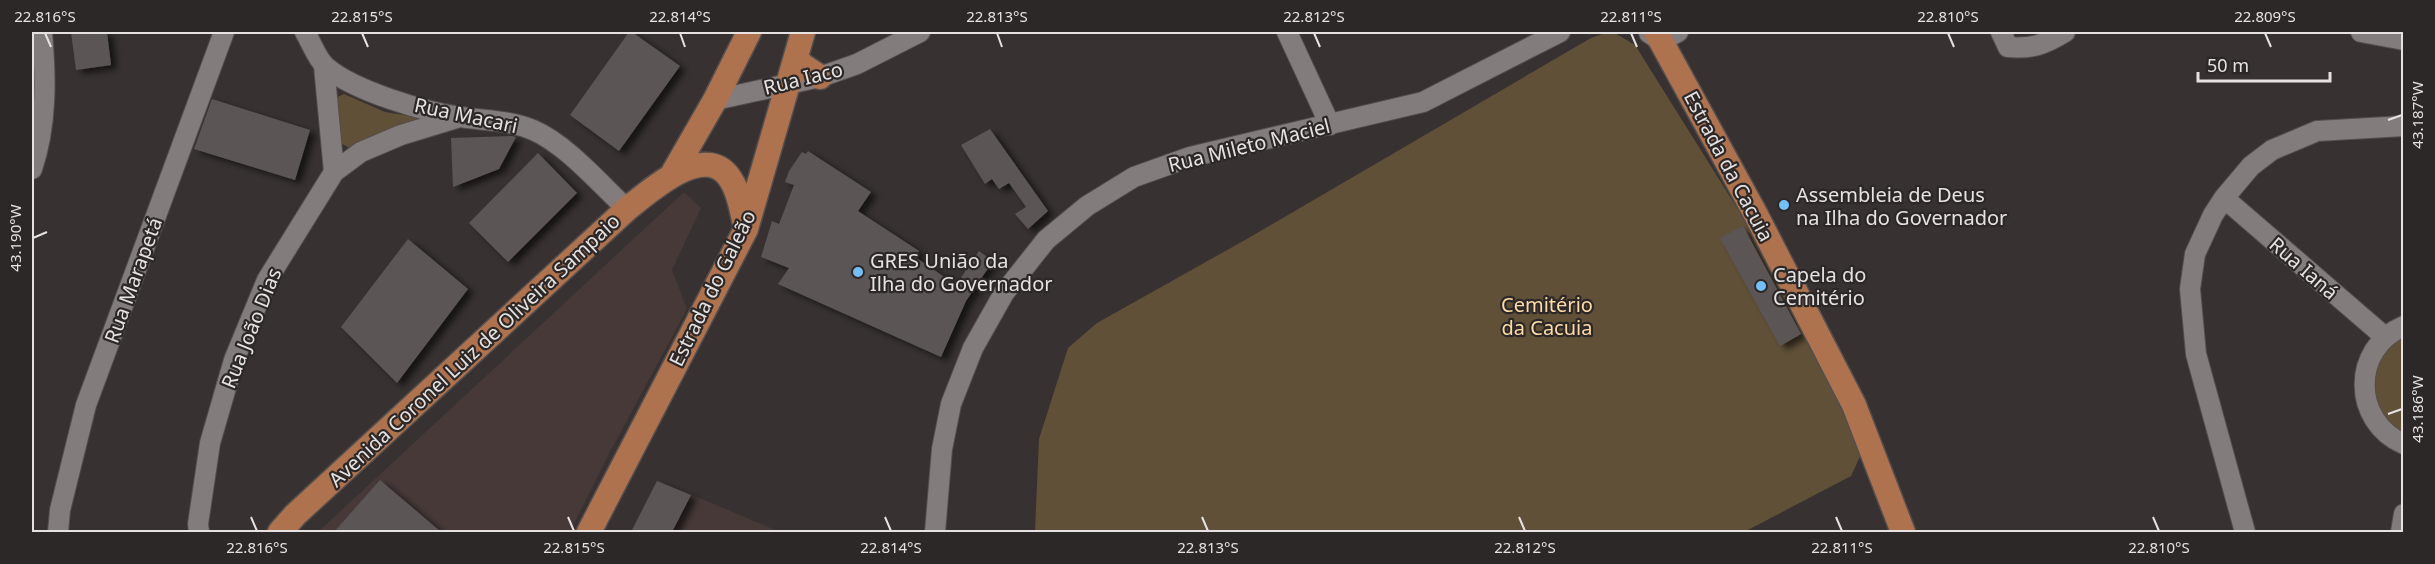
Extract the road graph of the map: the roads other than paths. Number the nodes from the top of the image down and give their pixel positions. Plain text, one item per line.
1 (42, 32) edge
2 (224, 32) edge
3 (305, 32) edge
4 (749, 32) edge
5 (803, 32) edge
6 (920, 32) edge
7 (1287, 32) edge
8 (1560, 32) edge
9 (2001, 32) edge
10 (2065, 32) edge
11 (2361, 32) edge
12 (1660, 34) edge
13 (2403, 40) edge
14 (796, 57) junction
15 (324, 66) junction
16 (820, 77) junction
17 (790, 84) junction
18 (715, 100) junction
19 (460, 117) junction
20 (1330, 125) junction
21 (2403, 126) edge
22 (32, 170) edge
23 (334, 172) junction
24 (673, 173) junction
25 (2224, 198) junction
26 (627, 209) junction
27 (746, 229) junction
28 (2403, 326) edge
29 (2385, 337) junction
30 (2403, 444) edge
31 (2403, 514) edge
32 (58, 532) edge
33 (199, 532) edge
34 (280, 532) edge
35 (589, 532) edge
36 (935, 532) edge
37 (1903, 532) edge
38 (2245, 532) edge
39 (2401, 532) edge

1 - 22 street
2 - 32 street, Rua Marapetá
3 - 15 street, Rua Macari
4 - 18 main road
5 - 14 main road, Estrada do Galeão
6 - 16 street, Rua Iaco
7 - 20 street
8 - 20 street, Rua Mileto Maciel
9 - 10 street
11 - 13 street
12 - 37 main road, Estrada da Cacuia
14 - 16 main road
14 - 17 main road, Estrada do Galeão
15 - 19 street, Rua Macari
15 - 23 street
16 - 17 street, Rua Iaco
17 - 18 street, Rua Iaco
17 - 27 main road, Estrada do Galeão
18 - 24 main road
19 - 23 street
19 - 26 street, Rua Macari
20 - 36 street, Rua Mileto Maciel
21 - 25 street
23 - 33 street, Rua João Dias
24 - 26 main road, Avenida Coronel Luiz de Oliveira Sampaio
24 - 27 main road
25 - 29 street, Rua Ianá
25 - 38 street
26 - 34 main road, Avenida Coronel Luiz de Oliveira Sampaio
27 - 35 main road, Estrada do Galeão
28 - 29 street
29 - 30 street
31 - 39 street

